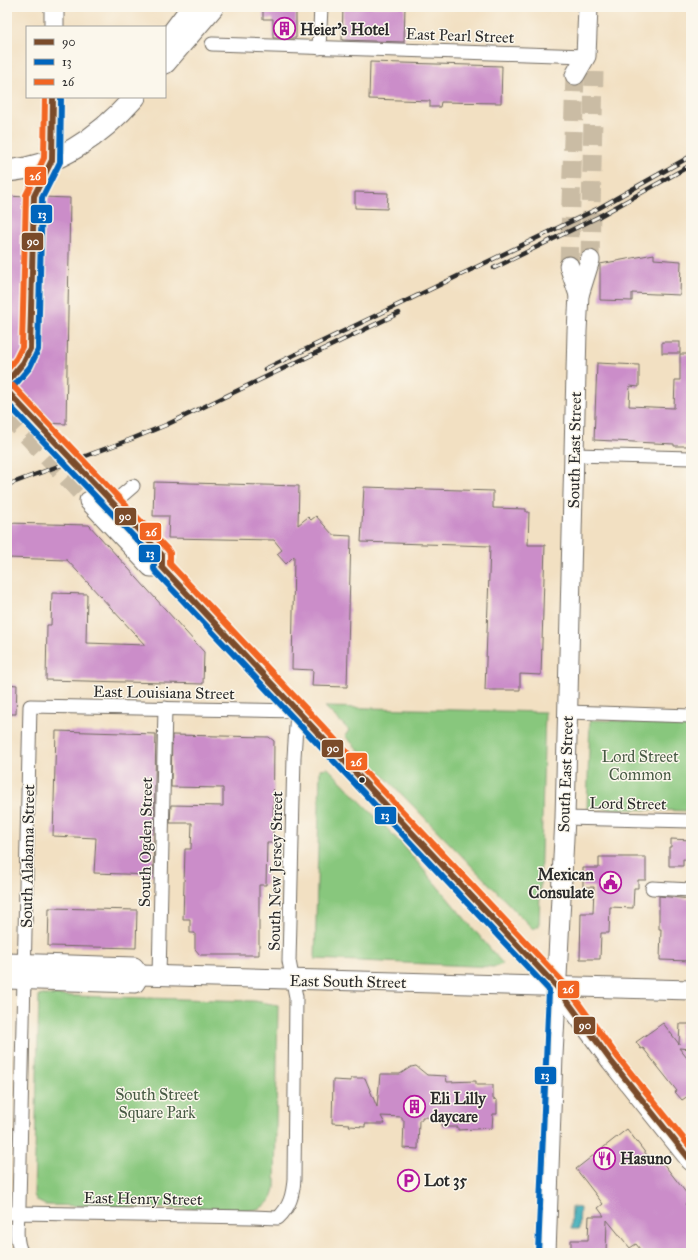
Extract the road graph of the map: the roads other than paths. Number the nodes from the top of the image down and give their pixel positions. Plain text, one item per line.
1 (54, 7) edge
2 (179, 7) edge
3 (192, 7) edge
4 (213, 7) edge
5 (321, 7) edge
6 (588, 7) edge
7 (54, 26) edge
8 (166, 26) edge
9 (166, 42) edge
10 (212, 44) dead end
11 (320, 48) junction
12 (166, 62) edge
13 (590, 64) junction
14 (575, 75) dead end
15 (53, 98) edge
16 (134, 98) edge
17 (124, 106) edge
18 (52, 160) junction
19 (7, 171) edge
20 (34, 196) tunnel mouth
21 (590, 260) tunnel mouth
22 (569, 266) tunnel mouth
23 (579, 295) junction
24 (574, 455) junction
25 (691, 458) edge
26 (133, 486) dead end
27 (112, 504) junction
28 (162, 567) junction
29 (30, 706) joint
30 (165, 708) junction
31 (297, 711) junction
32 (567, 712) junction
33 (691, 716) edge
34 (565, 818) junction
35 (691, 821) edge
36 (652, 888) dead end
37 (691, 890) edge
38 (16, 971) edge
39 (159, 976) junction
40 (293, 980) junction
41 (556, 987) junction
42 (691, 990) edge
43 (691, 1161) edge
44 (13, 1213) edge
45 (278, 1218) joint
46 (18, 1251) edge
47 (546, 1253) edge

1 - 7 main road
2 - 8 main road
3 - 9 main road
4 - 12 main road
5 - 11 street
6 - 13 main road
10 - 11 street, East Pearl Street
11 - 13 street, East Pearl Street
13 - 14 main road
15 - 18 main road
16 - 17 main road
17 - 18 main road
18 - 19 main road
18 - 20 street
21 - 23 main road, South East Street
22 - 23 main road, South East Street
23 - 24 main road, South East Street
24 - 25 street
24 - 32 main road, South East Street
26 - 27 street
27 - 28 main road
27 - 28 main road
28 - 31 main road
29 - 30 street, East Louisiana Street
29 - 38 street, South Alabama Street
30 - 31 street, East Louisiana Street
30 - 39 street, South Ogden Street
31 - 40 street, South New Jersey Street
31 - 41 main road
32 - 33 street
32 - 34 main road, South East Street
34 - 35 street, Lord Street
34 - 41 main road, South East Street
36 - 37 street
38 - 39 main road, East South Street
38 - 44 street, South Alabama Street
39 - 40 main road, East South Street
40 - 41 main road, East South Street
40 - 45 street, South New Jersey Street
41 - 42 main road, East South Street
41 - 43 main road
41 - 47 main road, South East Street
44 - 45 street, East Henry Street
44 - 46 street, South Alabama Street

